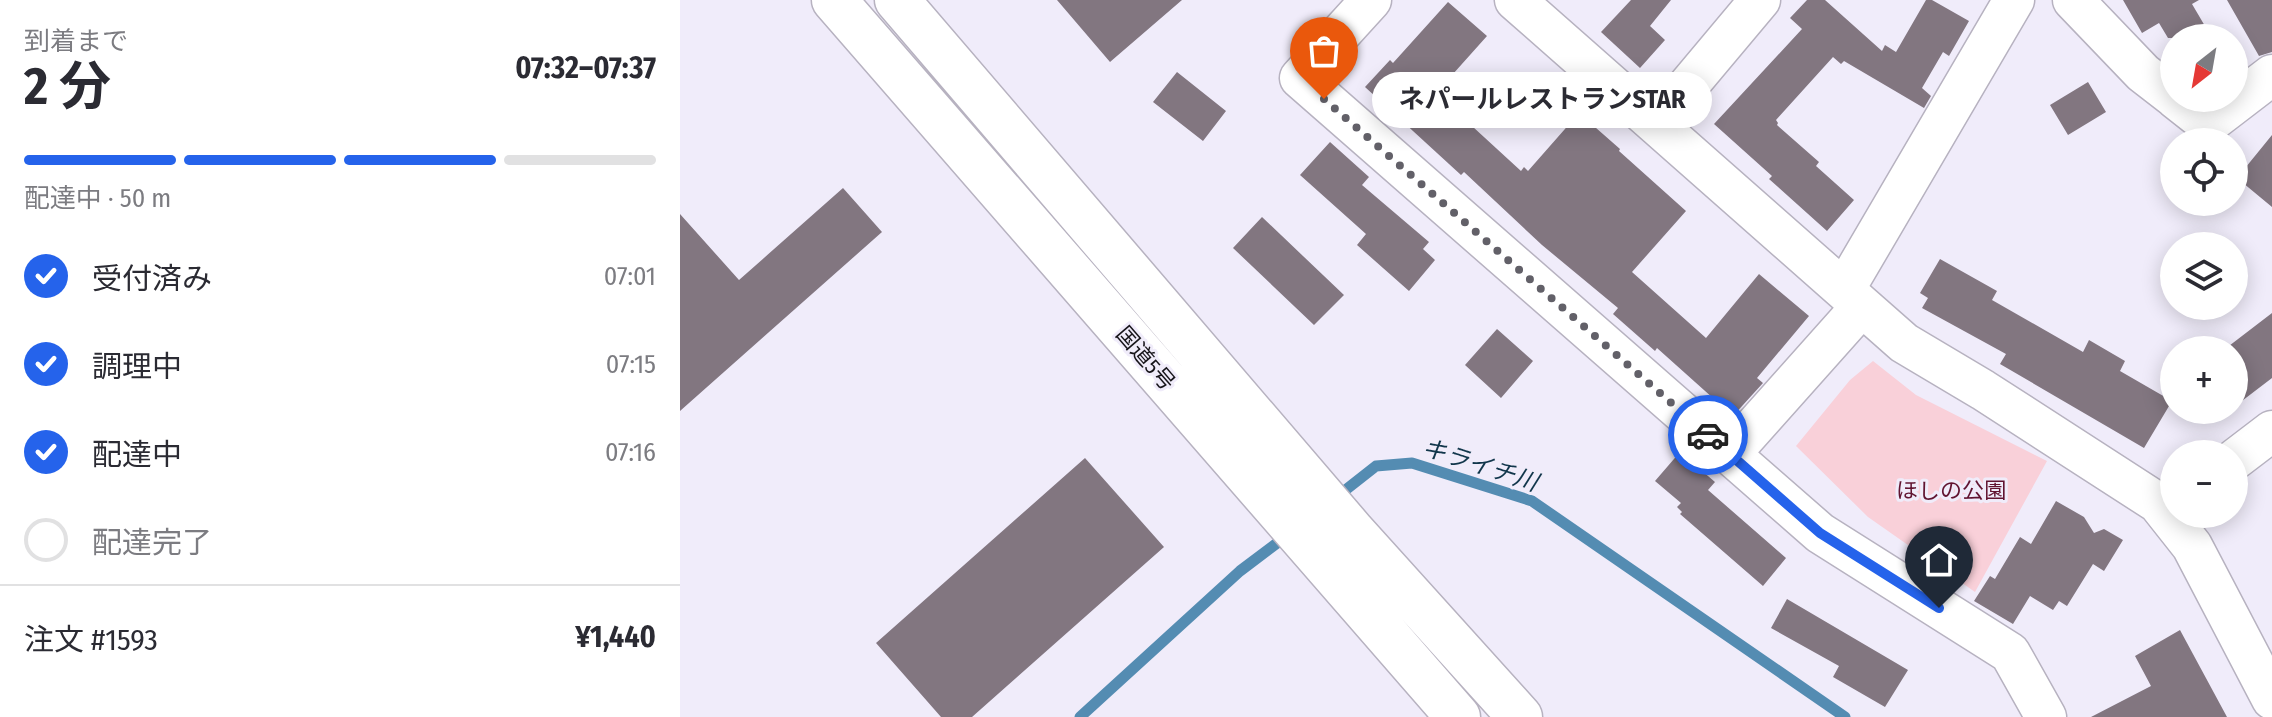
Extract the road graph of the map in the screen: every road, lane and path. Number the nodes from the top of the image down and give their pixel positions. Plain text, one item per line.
1 (834, 0) edge
2 (897, 0) edge
3 (1371, 0) edge
4 (1515, 0) edge
5 (1760, 0) edge
6 (2014, 0) edge
7 (2073, 0) edge
8 (2272, 75) edge
9 (2160, 87) edge
10 (2248, 93) edge
11 (2192, 112) edge
12 (2224, 112) edge
13 (1656, 124) junction
14 (1853, 298) junction
15 (2272, 431) edge
16 (2248, 449) edge
17 (1730, 454) junction
18 (1295, 498) junction
19 (2160, 504) edge
20 (2182, 528) edge
21 (1336, 545) junction
22 (2272, 699) edge
23 (1458, 717) edge
24 (1520, 717) edge
25 (2046, 717) edge

1 - 18 highway, 国道5号
2 - 18 highway, 国道5号
3 - 17 street
4 - 13 street
5 - 13 street
6 - 14 street
7 - 9 street
8 - 10 street
11 - 12 street
13 - 14 street
14 - 17 street
14 - 19 street
15 - 16 street
17 - 25 street
18 - 21 highway, 国道5号
20 - 22 street
21 - 23 highway, 国道5号
21 - 24 highway, 国道5号

